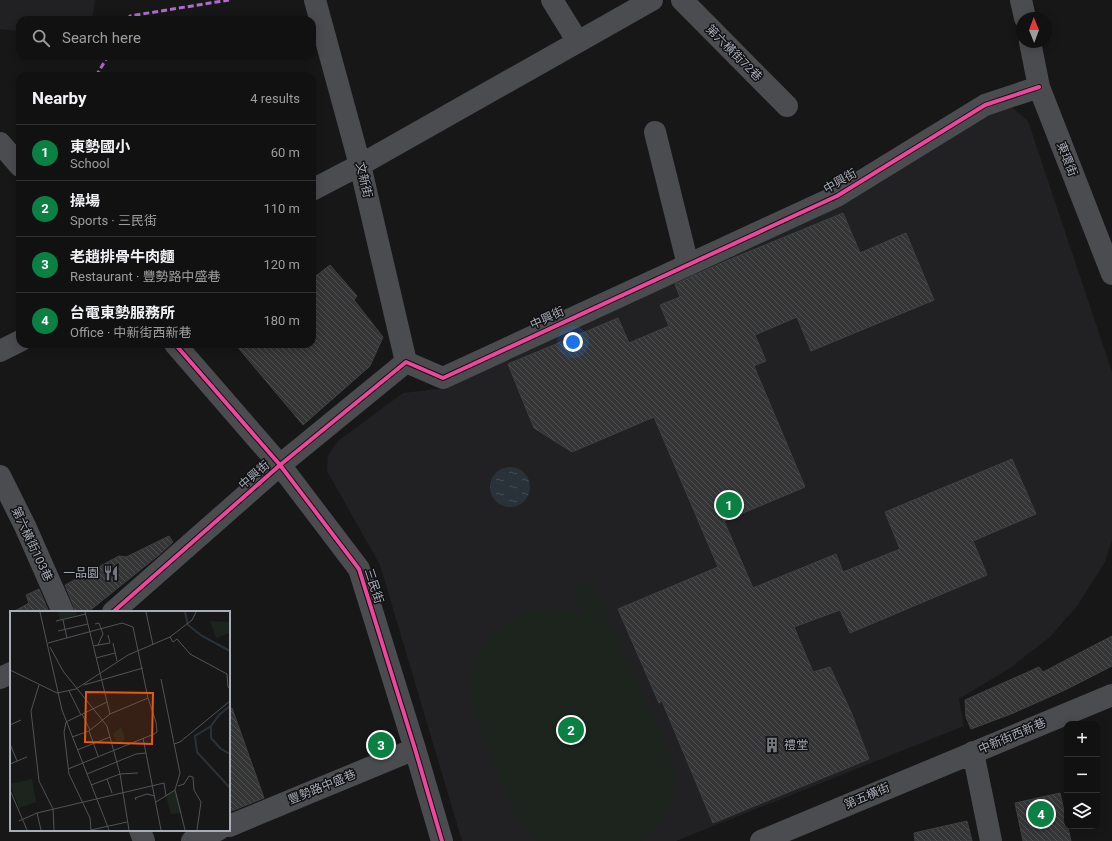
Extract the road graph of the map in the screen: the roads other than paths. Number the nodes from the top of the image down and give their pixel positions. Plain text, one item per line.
1 (315, 0) edge
2 (552, 0) edge
3 (652, 0) edge
4 (682, 0) edge
5 (1021, 0) edge
6 (1024, 12) edge
7 (578, 42) junction
8 (1031, 48) edge
9 (1039, 88) junction
10 (787, 106) dead end
11 (655, 132) dead end
12 (0, 143) edge
13 (16, 161) edge
14 (360, 165) junction
15 (316, 188) edge
16 (688, 265) junction
17 (1112, 274) edge
18 (16, 343) edge
19 (178, 348) edge
20 (0, 351) edge
21 (406, 362) junction
22 (280, 465) junction
23 (0, 476) edge
24 (63, 611) edge
25 (114, 611) edge
26 (10, 673) edge
27 (0, 678) edge
28 (1112, 695) edge
29 (415, 749) junction
30 (973, 752) junction
31 (230, 826) edge
32 (140, 831) edge
33 (216, 831) edge
34 (144, 841) edge
35 (192, 841) edge
36 (442, 841) edge
37 (761, 841) edge
38 (991, 841) edge

1 - 14 street, 文新街
2 - 7 street
3 - 7 street
4 - 10 street, 第六橫街72巷
5 - 6 street
7 - 14 street
8 - 9 street, 東環街
9 - 16 street, 中興街
9 - 17 street, 東環街
11 - 16 street
12 - 13 street
14 - 15 street
14 - 21 street, 文新街
16 - 21 street, 中興街
18 - 20 street
19 - 22 street, 三民街
21 - 22 street, 中興街
22 - 25 street, 中興街
22 - 29 street, 三民街
23 - 24 street, 第六橫街103巷
26 - 27 street
28 - 30 street, 中新街西新巷
29 - 31 street, 豐勢路中盛巷
29 - 36 street, 三民街
30 - 37 street, 第五橫街
30 - 38 street, 中新街西新巷
32 - 34 street
33 - 35 street

